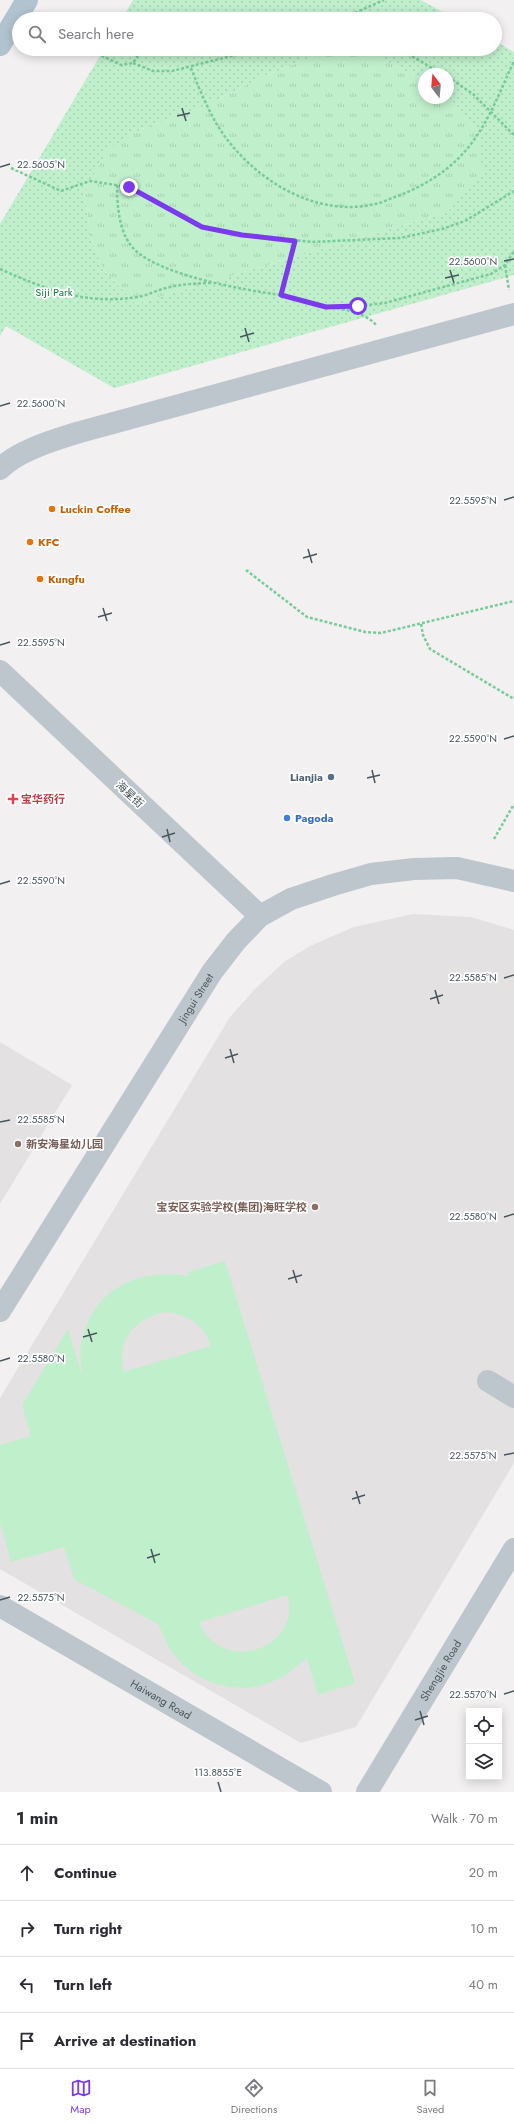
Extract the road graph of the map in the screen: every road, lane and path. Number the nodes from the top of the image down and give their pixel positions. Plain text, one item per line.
1 (27, 0) edge
2 (384, 0) edge
3 (20, 12) edge
4 (357, 12) edge
5 (12, 25) edge
6 (0, 45) edge
7 (102, 56) edge
8 (138, 56) edge
9 (234, 56) edge
10 (411, 56) edge
11 (514, 61) edge
12 (133, 63) junction
13 (191, 68) junction
14 (432, 68) edge
15 (454, 81) edge
16 (491, 111) junction
17 (514, 135) edge
18 (11, 168) dead end
19 (117, 185) junction
20 (514, 191) edge
21 (295, 241) junction
22 (514, 251) edge
23 (505, 265) junction
24 (0, 269) edge
25 (217, 283) junction
26 (510, 292) dead end
27 (281, 295) junction
28 (332, 307) junction
29 (514, 314) edge
30 (390, 348) junction
31 (0, 469) edge
32 (246, 570) dead end
33 (514, 601) edge
34 (420, 624) junction
35 (0, 671) edge
36 (514, 699) edge
37 (514, 804) edge
38 (494, 839) dead end
39 (514, 881) edge
40 (260, 916) junction
41 (0, 1311) edge
42 (488, 1381) dead end
43 (514, 1397) edge
44 (514, 1549) edge
45 (0, 1606) edge
46 (322, 1792) edge
47 (367, 1792) edge

1 - 3 main road
2 - 4 path
5 - 6 main road
7 - 12 path
8 - 12 path
9 - 13 path
10 - 14 path
11 - 16 path
12 - 13 path
13 - 16 path
15 - 16 path
16 - 17 path
18 - 19 path
19 - 21 path
19 - 25 path
20 - 21 path
21 - 27 path
22 - 23 path
23 - 26 path
23 - 28 path
24 - 25 path
25 - 27 path
27 - 28 path
28 - 30 path
29 - 30 street
30 - 31 street
32 - 34 path
33 - 34 path
34 - 36 path
35 - 40 street, 海星街
37 - 38 path
39 - 40 street, Jingui Street
40 - 41 street, Jingui Street
42 - 43 street
44 - 47 street, Shengjie Road
45 - 46 street, Haiwang Road

